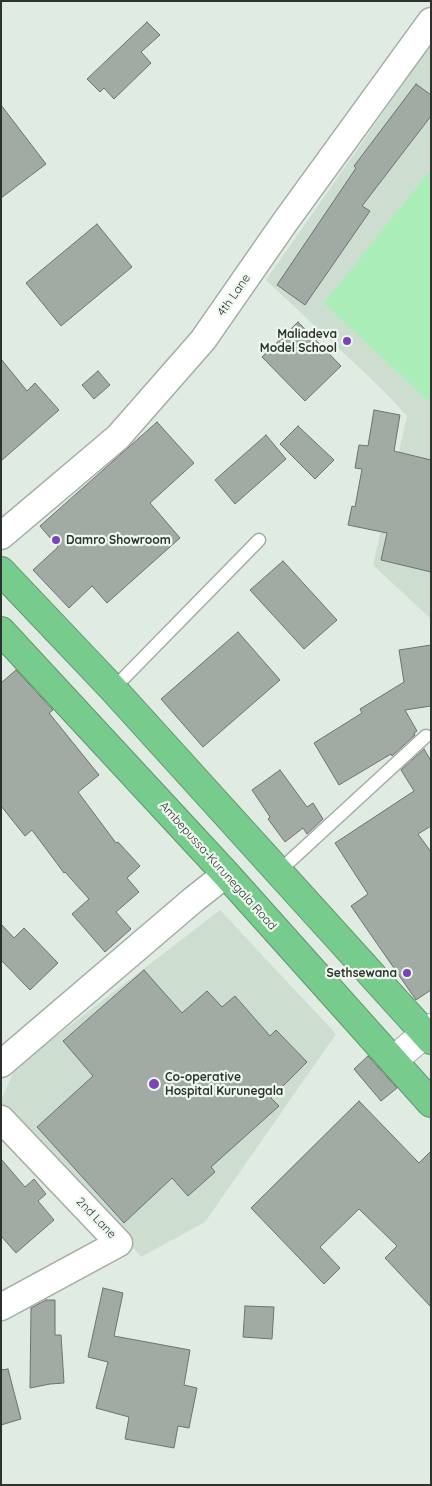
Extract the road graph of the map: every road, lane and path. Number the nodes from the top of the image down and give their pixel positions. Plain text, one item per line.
1 (431, 21) edge
2 (1, 536) edge
3 (259, 540) dead end
4 (1, 571) edge
5 (1, 632) edge
6 (113, 689) junction
7 (426, 736) dead end
8 (278, 872) junction
9 (226, 874) junction
10 (429, 1033) edge
11 (394, 1060) junction
12 (1, 1064) edge
13 (431, 1103) edge
14 (1, 1119) edge
15 (1, 1307) edge

1 - 2 street, 4th Lane
3 - 6 lane
4 - 6 highway
5 - 9 highway, Ambepussa-Kurunegala Road
6 - 8 highway
7 - 8 lane
8 - 10 highway
9 - 11 highway, Ambepussa-Kurunegala Road
9 - 12 street
10 - 11 street
11 - 13 highway, Ambepussa-Kurunegala Road
14 - 15 street, 2nd Lane

